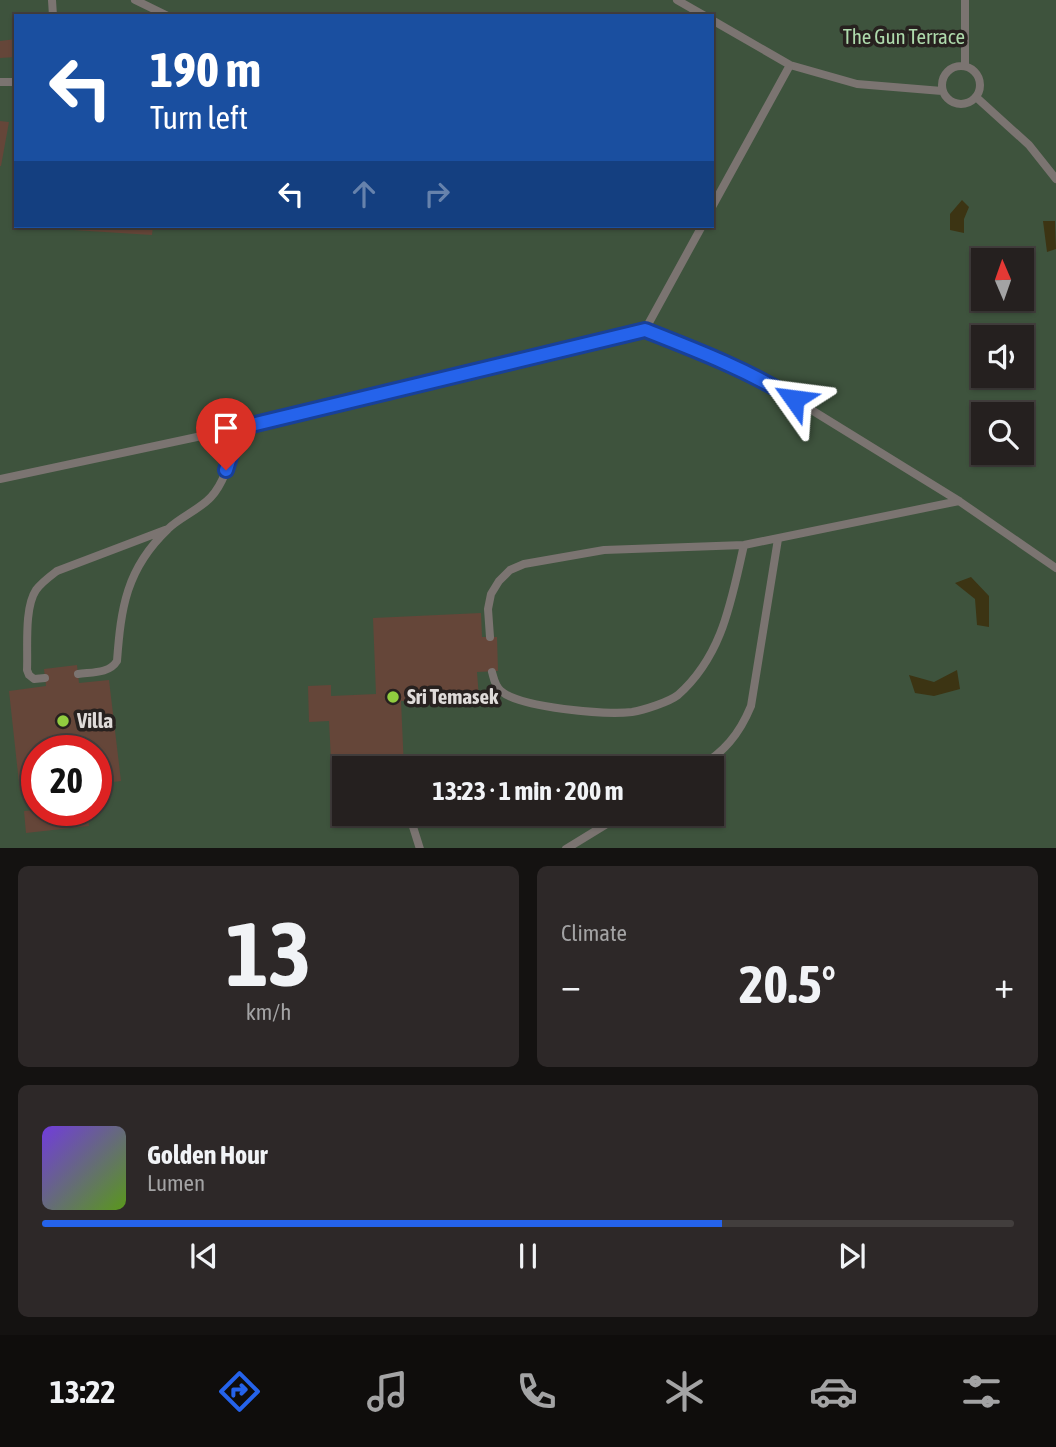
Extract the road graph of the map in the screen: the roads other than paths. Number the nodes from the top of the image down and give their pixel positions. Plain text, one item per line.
1 (135, 0) edge
2 (677, 0) edge
3 (965, 0) edge
4 (164, 14) edge
5 (702, 14) edge
6 (714, 21) edge
7 (790, 65) junction
8 (965, 66) junction
9 (942, 91) junction
10 (976, 97) junction
11 (1056, 179) edge
12 (714, 202) edge
13 (701, 228) edge
14 (645, 330) junction
15 (239, 428) junction
16 (0, 479) edge
17 (959, 501) junction
18 (168, 529) junction
19 (778, 539) junction
20 (744, 545) junction
21 (1056, 568) edge
22 (490, 637) dead end
23 (492, 672) dead end
24 (78, 674) dead end
25 (45, 678) dead end
26 (717, 756) edge
27 (413, 826) edge
28 (603, 826) edge
29 (420, 848) edge
30 (568, 848) edge

1 - 4 lane
2 - 5 lane
3 - 8 lane
6 - 7 lane
7 - 9 lane
7 - 12 lane
8 - 9 lane
8 - 10 lane
9 - 10 lane
10 - 11 lane
13 - 14 lane
14 - 15 lane
14 - 17 lane
15 - 16 lane
15 - 18 lane
17 - 19 lane
17 - 21 lane
18 - 24 lane
18 - 25 lane
19 - 20 lane
19 - 26 lane
20 - 22 lane
20 - 23 lane
27 - 29 lane
28 - 30 lane

